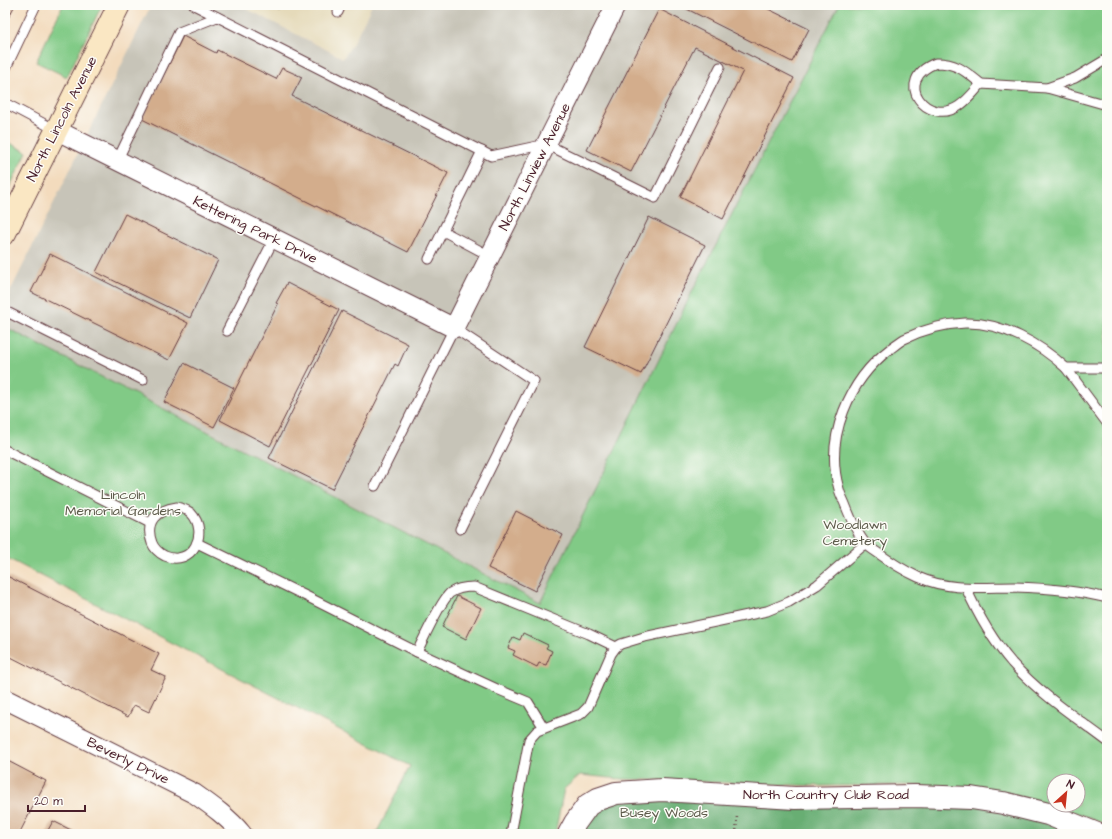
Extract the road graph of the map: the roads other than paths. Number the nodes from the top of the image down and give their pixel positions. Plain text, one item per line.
1 (36, 5) edge
2 (119, 5) edge
3 (194, 5) edge
4 (616, 5) edge
5 (217, 17) junction
6 (1107, 59) edge
7 (720, 67) dead end
8 (5, 70) edge
9 (981, 84) junction
10 (1047, 88) junction
11 (5, 103) edge
12 (1107, 105) edge
13 (56, 130) junction
14 (546, 144) junction
15 (482, 151) junction
16 (117, 161) junction
17 (443, 231) junction
18 (5, 232) edge
19 (274, 239) junction
20 (490, 256) junction
21 (429, 259) dead end
22 (5, 311) edge
23 (454, 328) junction
24 (226, 331) dead end
25 (1066, 368) junction
26 (1107, 368) edge
27 (143, 380) dead end
28 (1107, 423) edge
29 (5, 450) edge
30 (374, 486) dead end
31 (150, 523) junction
32 (460, 529) dead end
33 (197, 543) junction
34 (865, 544) junction
35 (966, 588) junction
36 (1107, 598) edge
37 (616, 647) junction
38 (417, 652) junction
39 (5, 699) edge
40 (544, 728) junction
41 (1107, 741) edge
42 (242, 834) edge
43 (511, 834) edge
44 (569, 834) edge
45 (1097, 834) edge

1 - 8 lane
2 - 13 main road, North Lincoln Avenue
3 - 5 lane
4 - 14 street, North Linview Avenue
5 - 15 lane
5 - 16 lane
6 - 10 lane
7 - 14 lane
9 - 9 lane
9 - 10 lane
10 - 12 lane
11 - 13 lane
13 - 16 street, Kettering Park Drive
13 - 18 main road, North Lincoln Avenue
14 - 15 lane
14 - 20 street, North Linview Avenue
15 - 17 lane
16 - 19 street, Kettering Park Drive
17 - 20 lane
17 - 21 lane
19 - 23 street, Kettering Park Drive
19 - 24 lane
20 - 23 street, North Linview Avenue
22 - 27 lane
23 - 30 lane
23 - 32 lane
25 - 26 lane
25 - 28 lane
25 - 34 lane
29 - 31 lane
31 - 33 lane
31 - 33 lane
33 - 38 lane
34 - 35 lane
34 - 37 lane
35 - 36 lane
35 - 41 lane
37 - 38 lane
37 - 40 lane
38 - 40 lane
39 - 42 street, Beverly Drive
40 - 43 lane
44 - 45 street, North Country Club Road

